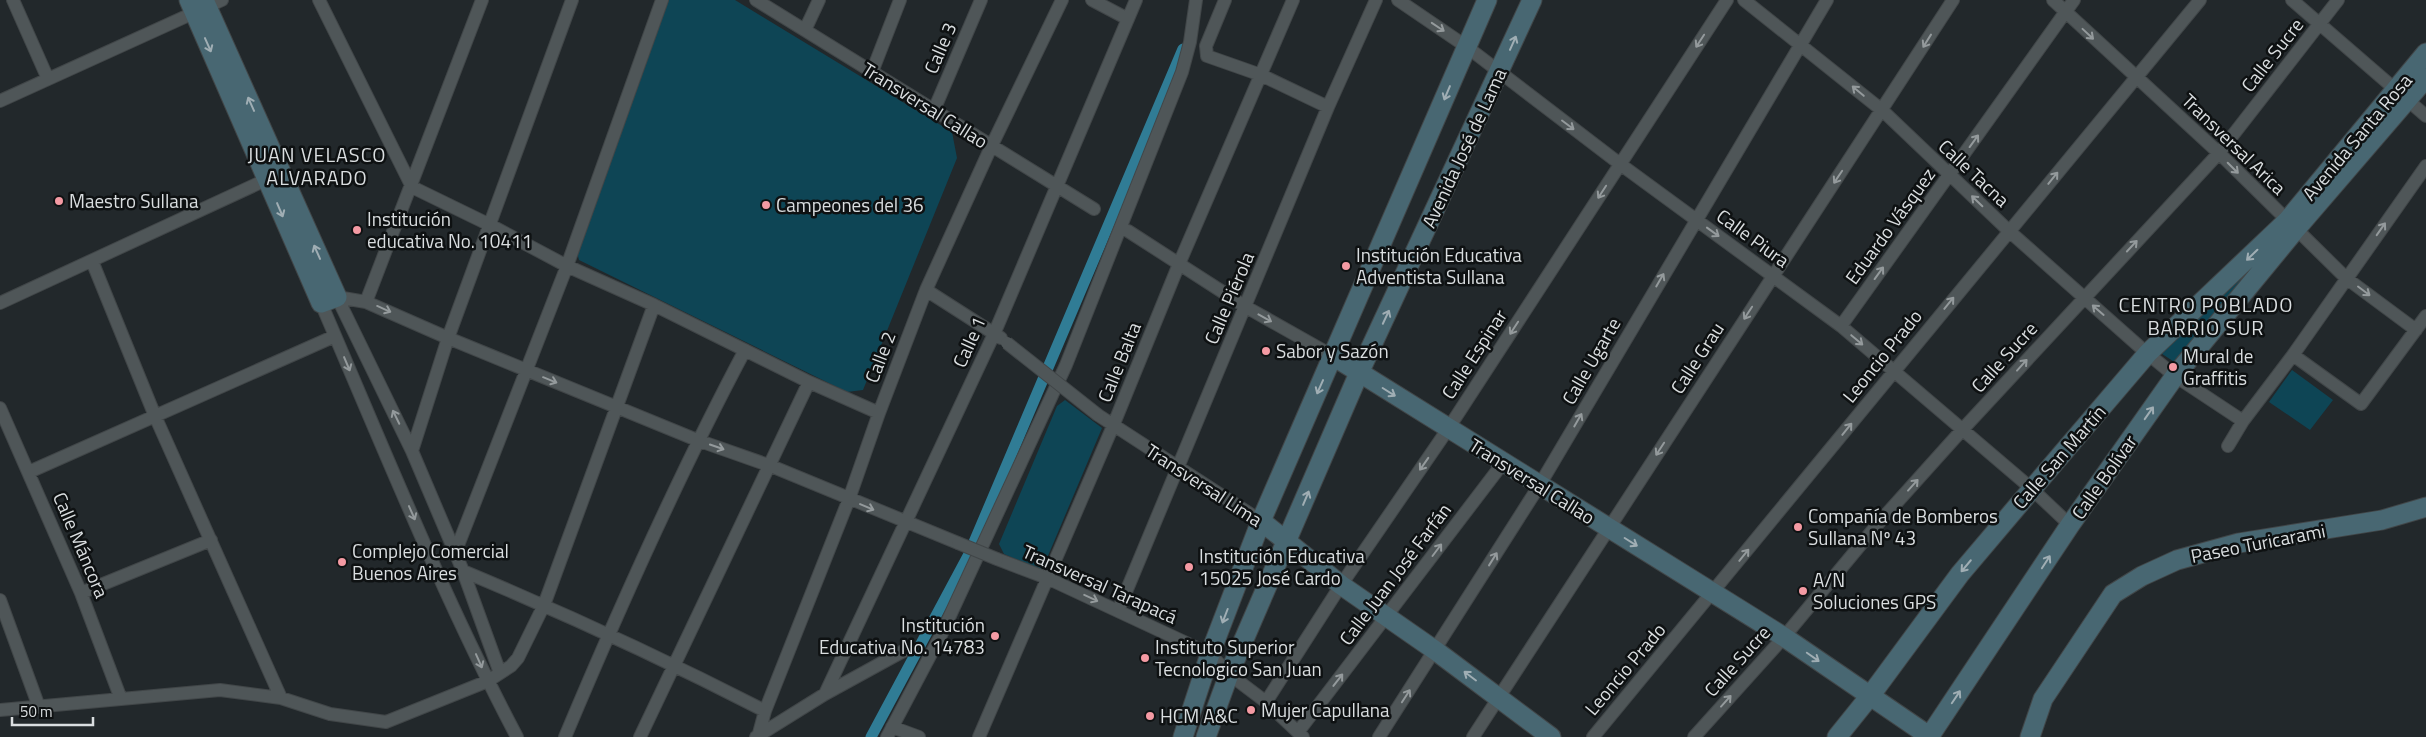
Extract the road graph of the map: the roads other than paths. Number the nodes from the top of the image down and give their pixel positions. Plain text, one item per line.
1 (12, 0) edge
2 (319, 0) edge
3 (482, 0) edge
4 (572, 0) edge
5 (662, 0) edge
6 (756, 0) edge
7 (819, 0) edge
8 (900, 0) edge
9 (980, 0) edge
10 (1062, 0) edge
11 (1092, 0) edge
12 (1136, 0) edge
13 (1196, 0) edge
14 (1225, 0) edge
15 (1293, 0) edge
16 (1376, 0) edge
17 (1398, 0) edge
18 (1487, 0) edge
19 (1532, 0) edge
20 (1727, 0) edge
21 (1744, 0) edge
22 (1827, 0) edge
23 (1953, 0) edge
24 (2053, 0) edge
25 (2074, 0) edge
26 (2200, 0) edge
27 (2292, 0) edge
28 (2338, 0) edge
29 (203, 4) edge
30 (2066, 13) junction
31 (1128, 19) junction
32 (2321, 23) junction
33 (805, 30) junction
34 (1801, 44) junction
35 (1467, 47) junction
36 (2426, 53) edge
37 (872, 72) junction
38 (1500, 72) junction
39 (1261, 75) junction
40 (2135, 77) junction
41 (2426, 78) edge
42 (48, 79) junction
43 (2403, 94) junction
44 (0, 101) edge
45 (1328, 107) junction
46 (934, 110) junction
47 (1883, 111) junction
48 (2426, 116) edge
49 (991, 147) junction
50 (2219, 153) junction
51 (1620, 164) junction
52 (2426, 166) edge
53 (1950, 175) junction
54 (274, 176) junction
55 (1057, 185) junction
56 (412, 187) junction
57 (1094, 209) dead end
58 (1696, 219) junction
59 (490, 225) junction
60 (2292, 225) junction
61 (1128, 231) dead end
62 (2008, 231) junction
63 (92, 261) junction
64 (1180, 264) junction
65 (567, 266) junction
66 (1772, 275) junction
67 (2346, 278) junction
68 (926, 290) junction
69 (2083, 298) junction
70 (329, 300) junction
71 (366, 302) junction
72 (0, 303) edge
73 (654, 305) junction
74 (1246, 307) junction
75 (2426, 316) edge
76 (1840, 326) junction
77 (2416, 330) junction
78 (994, 334) junction
79 (335, 336) junction
80 (448, 338) junction
81 (744, 350) junction
82 (2148, 353) junction
83 (2293, 355) junction
84 (1333, 356) junction
85 (527, 370) junction
86 (1894, 372) junction
87 (1359, 373) junction
88 (2175, 376) junction
89 (809, 382) junction
90 (615, 406) junction
91 (0, 408) edge
92 (878, 413) junction
93 (155, 416) junction
94 (2242, 421) junction
95 (1113, 426) junction
96 (1448, 428) junction
97 (1962, 430) junction
98 (697, 440) junction
99 (2228, 446) dead end
100 (412, 451) junction
101 (1503, 463) junction
102 (771, 466) junction
103 (1178, 466) junction
104 (29, 472) junction
105 (1539, 486) junction
106 (2032, 489) junction
107 (849, 500) junction
108 (2426, 507) edge
109 (1261, 521) junction
110 (907, 524) junction
111 (2070, 525) junction
112 (1609, 528) junction
113 (211, 540) junction
114 (1287, 543) junction
115 (455, 553) junction
116 (463, 571) junction
117 (1047, 578) junction
118 (1341, 585) junction
119 (81, 593) junction
120 (1713, 593) junction
121 (0, 600) edge
122 (544, 604) junction
123 (1118, 611) junction
124 (1387, 616) junction
125 (608, 634) junction
126 (1784, 637) junction
127 (907, 649) dead end
128 (1436, 651) junction
129 (1210, 654) junction
130 (674, 664) junction
131 (500, 673) junction
132 (1229, 674) junction
133 (488, 681) junction
134 (826, 694) junction
135 (1870, 696) junction
136 (281, 698) junction
137 (1499, 698) junction
138 (121, 699) junction
139 (1266, 702) junction
140 (38, 707) junction
141 (0, 710) edge
142 (765, 711) junction
143 (890, 732) edge
144 (1300, 735) edge
145 (517, 737) edge
146 (565, 737) edge
147 (640, 737) edge
148 (757, 737) edge
149 (919, 737) edge
150 (979, 737) edge
151 (1183, 737) edge
152 (1206, 737) edge
153 (1379, 737) edge
154 (1474, 737) edge
155 (1551, 737) edge
156 (1592, 737) edge
157 (1694, 737) edge
158 (1837, 737) edge
159 (1930, 737) edge
160 (2030, 737) edge

1 - 42 street
2 - 56 street
3 - 56 street
4 - 59 street
5 - 65 street
6 - 33 street, Transversal Callao
7 - 33 street
8 - 37 street
9 - 46 street, Calle 3
10 - 49 street, Calle 2
11 - 31 street
12 - 31 street, Calle 1
13 - 143 street
14 - 39 street
15 - 39 street, Calle Balta
16 - 45 street, Calle Piérola
17 -> 35 street, Calle Piura
18 - 35 street, Avenida José de Lama
38 -> 19 street, Avenida José de Lama
20 -> 51 street, Calle Espinar
21 - 34 street, Calle Tacna
22 - 34 street, Calle Ugarte
23 -> 47 street, Calle Grau
24 - 30 street, Transversal Arica
25 - 30 street, Eduardo Vásquez
26 - 40 street, Leoncio Prado
27 - 32 street
28 - 32 street, Calle Sucre
29 - 42 street
29 - 54 street
30 -> 40 street, Transversal Arica
53 -> 30 street, Eduardo Vásquez
31 - 55 street, Calle 1
32 - 43 street
32 - 50 street, Calle Sucre
33 - 37 street, Transversal Callao
47 -> 34 street, Calle Tacna
34 - 58 street, Calle Ugarte
35 - 38 street, Calle Piura
35 -> 84 street, Avenida José de Lama
36 - 43 street, Avenida Santa Rosa
37 - 46 street, Transversal Callao
38 -> 51 street, Calle Piura
87 -> 38 street, Avenida José de Lama
39 - 45 street
39 - 64 street, Calle Balta
40 - 50 street, Transversal Arica
62 -> 40 street, Leoncio Prado
41 - 43 street, Avenida Santa Rosa
42 - 44 street
43 - 48 street
43 - 60 street, Avenida Santa Rosa
45 - 74 street, Calle Piérola
46 - 49 street, Transversal Callao
47 - 53 street, Calle Tacna
47 -> 66 street, Calle Grau
49 - 55 street, Transversal Callao
49 - 68 street, Calle 2
50 -> 60 street, Transversal Arica
69 -> 50 street, Calle Sucre
51 - 58 street, Calle Piura
51 -> 96 street, Calle Espinar
67 -> 52 street
62 -> 53 street, Calle Tacna
76 -> 53 street, Eduardo Vásquez
54 - 63 street
54 - 70 street
55 - 57 street, Transversal Callao
55 - 78 street, Calle 1
56 - 59 street
56 - 71 street
58 -> 66 street, Calle Piura
105 -> 58 street, Calle Ugarte
59 - 65 street
59 - 80 street
60 - 67 street, Transversal Arica
60 -> 82 street, Calle San Martín
60 - 88 street, Calle Bolívar
61 - 64 street, Transversal Callao
62 - 69 street, Calle Tacna
86 -> 62 street, Leoncio Prado
63 - 72 street
63 - 93 street
64 - 74 street, Transversal Callao
64 - 95 street, Calle Balta
65 - 73 street
65 - 85 street
66 - 76 street, Calle Piura
66 -> 112 street, Calle Grau
67 -> 77 street, Transversal Arica
67 - 83 street
68 - 78 street, Transversal Lima
68 - 92 street, Calle 2
82 -> 69 street, Calle Tacna
97 -> 69 street, Calle Sucre
70 - 71 street, Transversal Tarapacá
70 - 79 street
100 -> 70 street
71 -> 80 street, Transversal Tarapacá
73 - 81 street
73 - 90 street
74 -> 84 street, Transversal Callao
74 - 103 street, Calle Piérola
75 - 77 street
76 -> 86 street, Calle Piura
77 - 83 street
78 - 95 street, Transversal Lima, bridge
78 - 110 street, Calle 1
79 - 93 street
79 -> 133 street
80 - 85 street, Transversal Tarapacá
80 - 100 street
81 - 89 street
81 - 98 street
82 - 88 street, Calle Tacna
82 - 106 street, Calle San Martín
83 - 94 street
84 - 87 street, Transversal Callao
84 -> 109 street, Avenida José de Lama
85 -> 90 street, Transversal Tarapacá
85 - 115 street
86 - 97 street, Calle Piura
120 -> 86 street, Leoncio Prado
87 -> 96 street, Transversal Callao
114 -> 87 street, Avenida José de Lama
88 - 94 street, Calle Tacna
111 -> 88 street, Calle Bolívar
89 - 92 street
89 - 102 street
90 - 98 street, Transversal Tarapacá
90 - 122 street
91 - 104 street, Calle Máncora
92 - 107 street, Calle 2
93 - 104 street
93 - 113 street
94 - 99 street
95 - 103 street, Transversal Lima
95 - 117 street, Calle Balta
96 - 101 street, Transversal Callao
96 -> 118 street, Calle Espinar
97 - 106 street, Calle Piura
126 -> 97 street, Calle Sucre
98 -> 102 street, Transversal Tarapacá
98 - 125 street
100 - 115 street
101 - 105 street, Transversal Callao
124 -> 101 street, Calle Juan José Farfán
102 - 107 street, Transversal Tarapacá
102 - 130 street
103 - 109 street, Transversal Lima
103 - 123 street, Calle Piérola
104 - 119 street, Calle Máncora
105 - 112 street, Transversal Callao
128 -> 105 street, Calle Ugarte
106 - 111 street, Calle Piura
106 -> 135 street, Calle San Martín
107 -> 110 street, Transversal Tarapacá
107 - 142 street, Calle 2
108 - 160 street, Paseo Turicarami
109 - 114 street, Transversal Lima
109 -> 129 street, Avenida José de Lama
110 - 117 street, Transversal Tarapacá, bridge
110 - 134 street, Calle 1
159 -> 111 street, Calle Bolívar
112 -> 120 street, Transversal Callao
112 - 137 street, Calle Grau
113 - 119 street
113 - 136 street
114 - 118 street, Transversal Lima
114 - 132 street, Avenida José de Lama
115 - 116 street
116 - 122 street
116 - 131 street
117 -> 123 street, Transversal Tarapacá
117 - 150 street, Calle Balta
118 - 124 street, Transversal Lima
118 - 139 street, Calle Espinar
119 - 138 street, Calle Máncora
120 - 126 street, Transversal Callao
120 - 156 street, Leoncio Prado
121 - 140 street
122 - 125 street
122 - 131 street
123 - 129 street, Transversal Tarapacá
124 - 128 street, Transversal Lima
144 -> 124 street, Calle Juan José Farfán
125 - 130 street
125 - 146 street
126 -> 135 street, Transversal Callao
157 -> 126 street, Calle Sucre
127 - 134 street
137 -> 128 street, Transversal Lima
153 -> 128 street, Calle Ugarte
129 - 132 street, Transversal Tarapacá
129 - 151 street, Avenida José de Lama
130 - 142 street
130 - 147 street
131 - 133 street
132 - 139 street, Transversal Tarapacá
132 - 152 street, Avenida José de Lama
133 - 136 street
133 - 145 street
134 - 148 street
135 - 158 street, Calle San Martín
135 - 159 street, Transversal Callao
136 - 138 street
137 - 154 street, Calle Grau
137 - 155 street, Transversal Lima
138 - 140 street
139 - 144 street, Transversal Tarapacá
140 - 141 street
142 - 148 street, Calle 2
143 - 149 street

